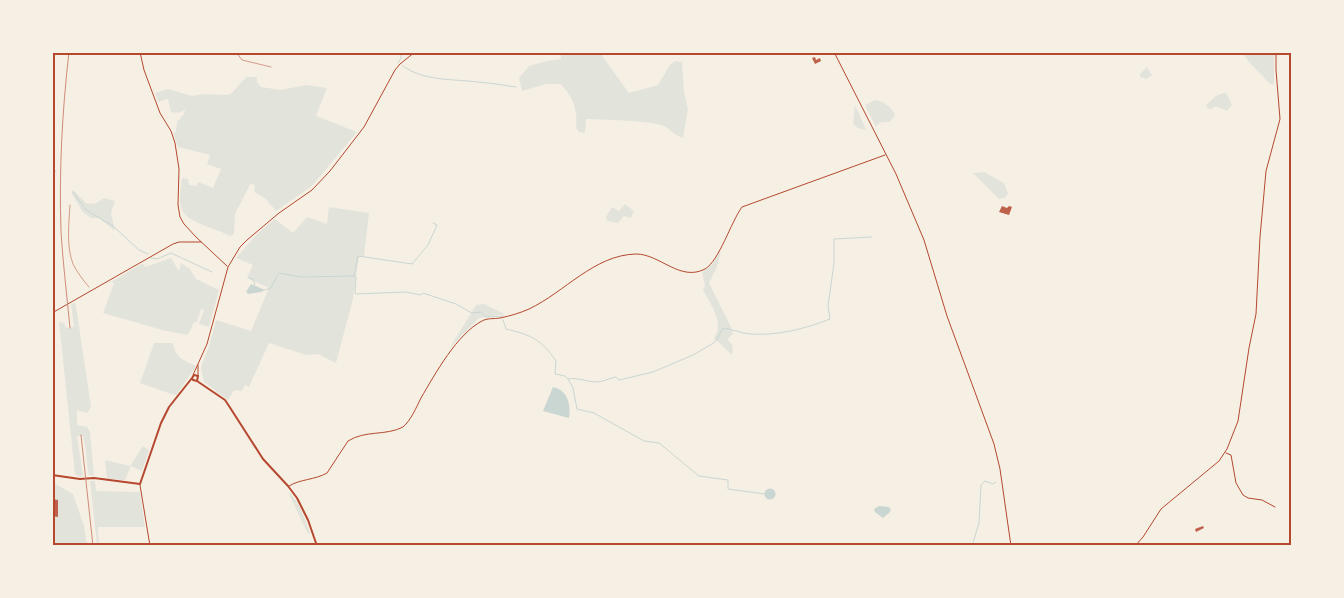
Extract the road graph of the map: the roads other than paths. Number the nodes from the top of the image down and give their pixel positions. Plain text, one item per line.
1 (140, 52) edge
2 (236, 52) edge
3 (415, 52) edge
4 (834, 52) edge
5 (1276, 52) edge
6 (271, 67) dead end
7 (886, 155) junction
8 (196, 237) junction
9 (193, 242) junction
10 (202, 242) junction
11 (228, 266) junction
12 (52, 312) edge
13 (198, 364) junction
14 (192, 376) junction
15 (198, 376) junction
16 (197, 381) junction
17 (1225, 452) junction
18 (52, 475) edge
19 (140, 484) junction
20 (288, 486) junction
21 (1275, 507) dead end
22 (150, 546) edge
23 (317, 546) edge
24 (1011, 546) edge
25 (1135, 546) edge

1 - 8 street
2 - 6 lane
3 - 11 street
4 - 7 street
5 - 17 street
7 - 20 street
7 - 24 street
8 - 9 street
8 - 10 street
9 - 10 street
9 - 12 street
10 - 11 street
11 - 13 street
13 - 14 street
13 - 15 street
14 - 15 main road
14 - 16 main road
14 - 19 main road
15 - 16 main road
16 - 20 main road
17 - 21 street
17 - 25 street
18 - 19 main road
19 - 22 street
20 - 23 main road

